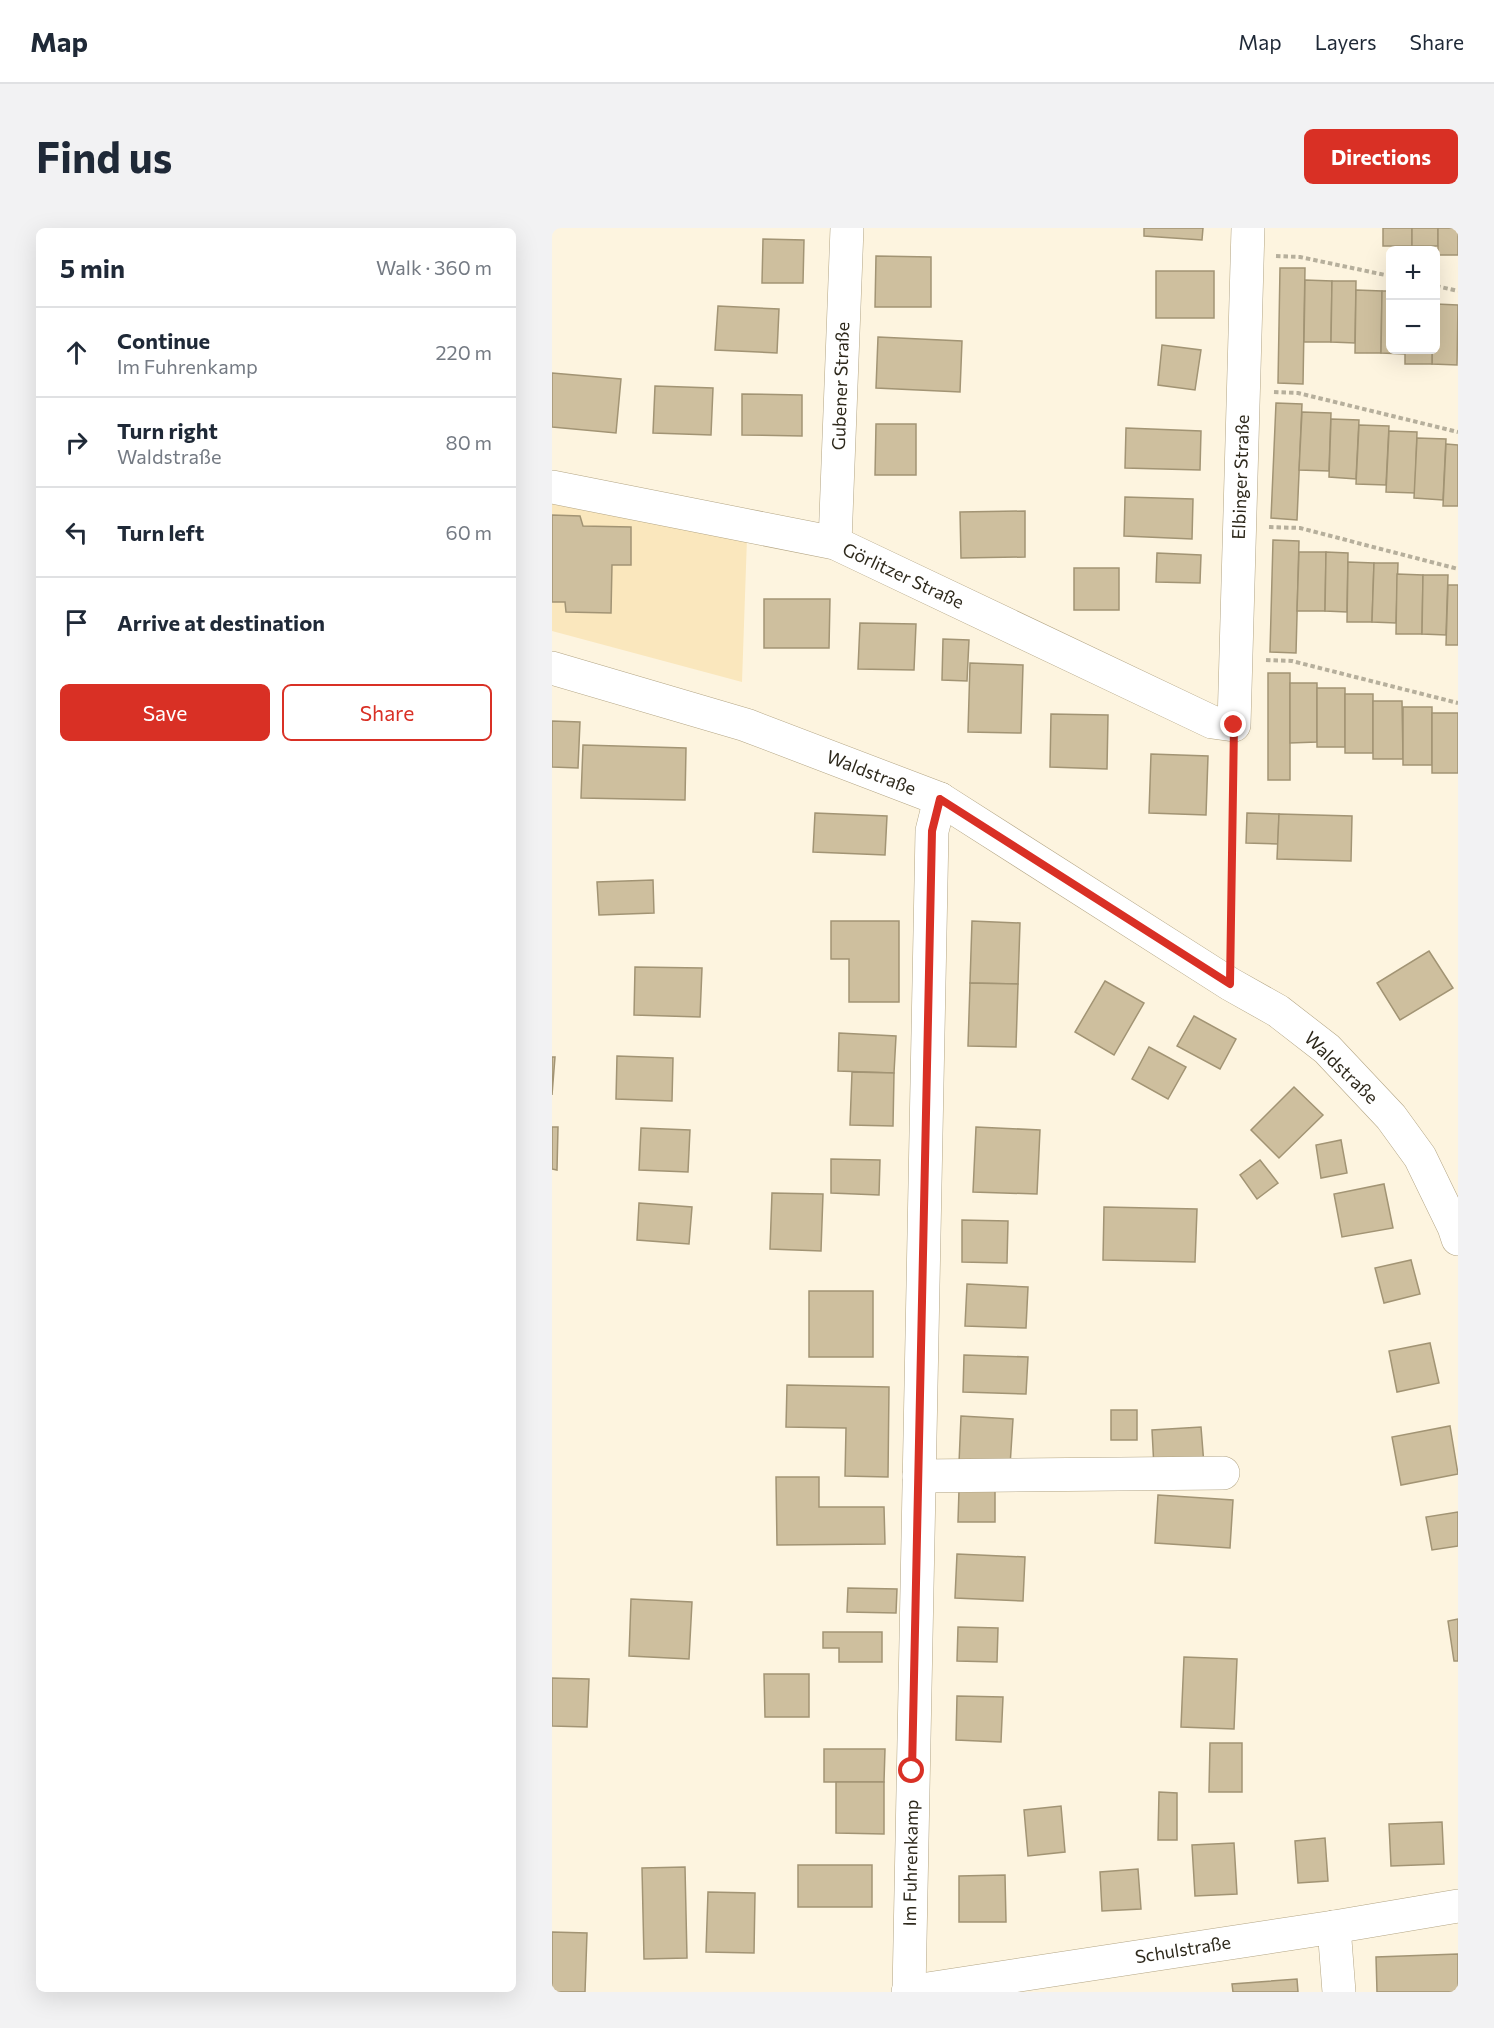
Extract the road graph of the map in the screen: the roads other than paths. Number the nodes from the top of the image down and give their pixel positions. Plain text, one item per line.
1 (846, 228) edge
2 (1248, 228) edge
3 (552, 487) edge
4 (835, 543) junction
5 (552, 668) edge
6 (1234, 725) joint
7 (940, 799) junction
8 (1458, 1239) edge
9 (1223, 1473) dead end
10 (919, 1476) junction
11 (1458, 1906) edge
12 (1334, 1927) junction
13 (908, 1992) edge
14 (1339, 1992) edge

1 - 4 street, Gubener Straße
2 - 6 street, Elbinger Straße
3 - 4 street, Görlitzer Straße
4 - 6 street, Görlitzer Straße
5 - 7 street, Waldstraße
7 - 8 street, Waldstraße
7 - 10 street, Im Fuhrenkamp
9 - 10 street
10 - 13 street, Im Fuhrenkamp
11 - 12 street, Schulstraße
12 - 13 street, Schulstraße
12 - 14 street

